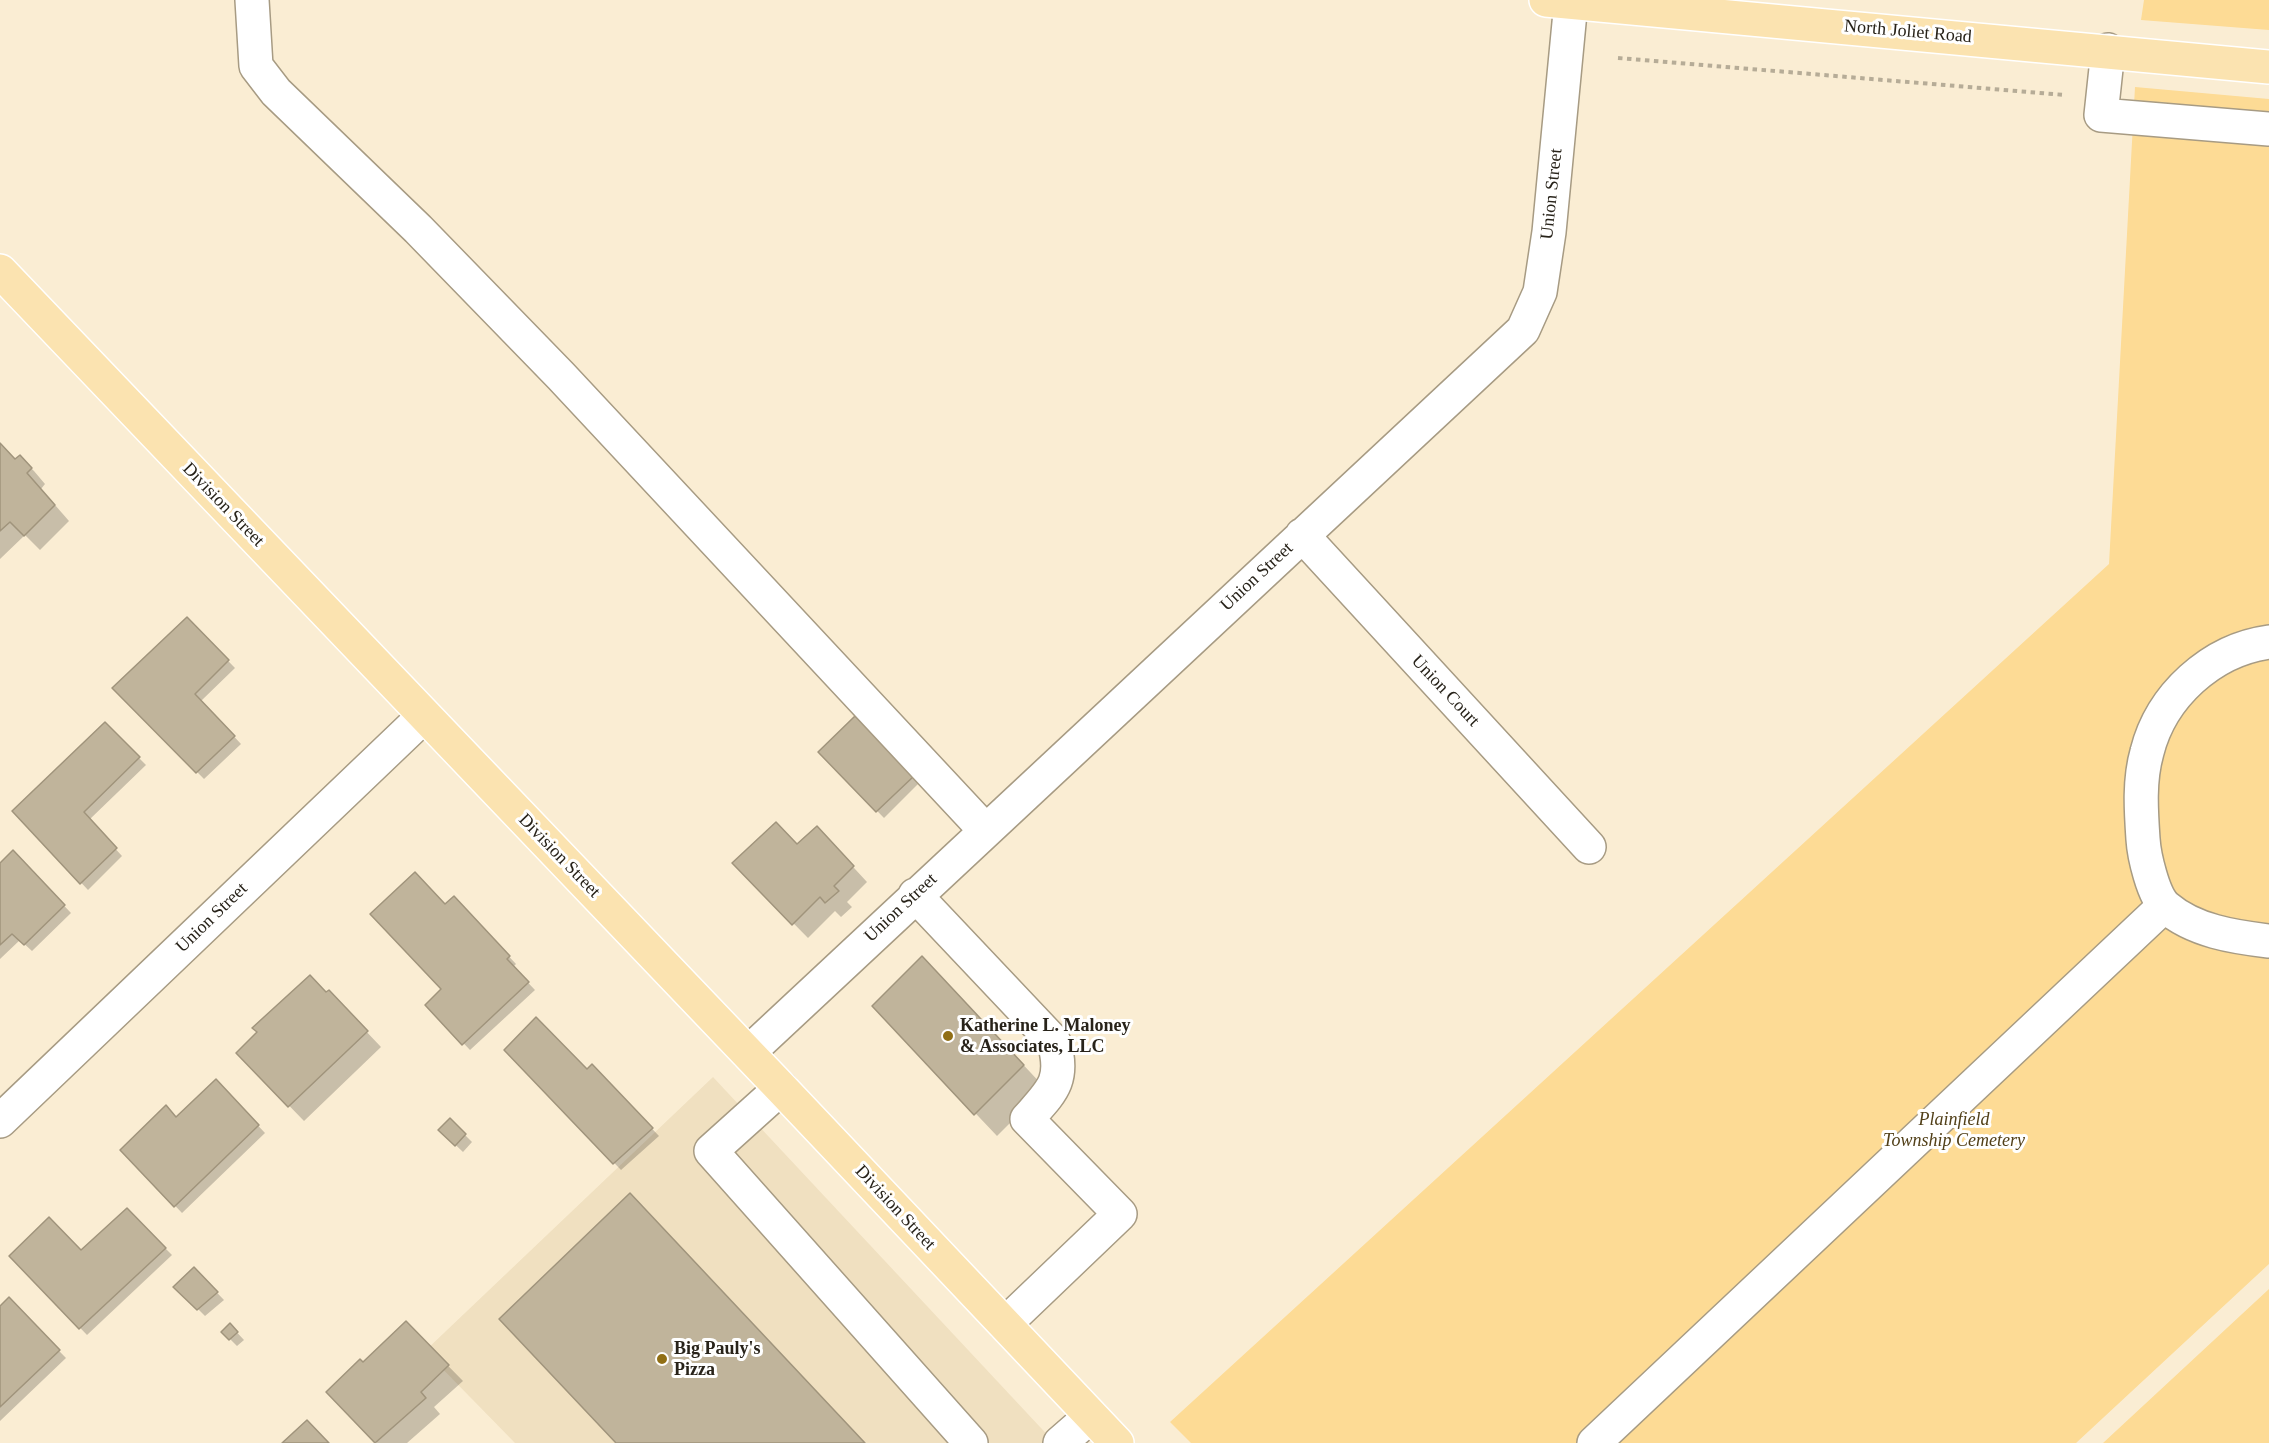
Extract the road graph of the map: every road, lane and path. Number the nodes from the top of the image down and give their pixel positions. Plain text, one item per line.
1 (252, 0) edge
2 (1558, 1) edge
3 (2108, 50) junction
4 (1618, 58) dead end
5 (2269, 68) edge
6 (2103, 98) junction
7 (2269, 129) edge
8 (3, 280) edge
9 (1302, 535) junction
10 (2269, 642) edge
11 (424, 716) junction
12 (985, 830) junction
13 (1589, 847) dead end
14 (915, 895) junction
15 (2164, 906) junction
16 (2269, 941) edge
17 (748, 1053) junction
18 (781, 1088) junction
19 (0, 1121) edge
20 (1005, 1324) junction
21 (1091, 1416) junction
22 (972, 1443) edge
23 (1060, 1443) edge
24 (1117, 1443) edge
25 (1594, 1443) edge

1 - 12 street
2 - 3 main road, North Joliet Road
2 - 9 street, Union Street
3 - 5 main road, North Joliet Road
3 - 6 street
4 - 6 path
6 - 7 street
8 - 11 main road, Division Street
9 - 12 street, Union Street
9 - 13 street, Union Court
10 - 15 street
11 - 17 main road, Division Street
11 - 19 street, Union Street
12 - 14 street, Union Street
14 - 17 street, Union Street
14 - 20 street
15 - 16 street
15 - 25 street
17 - 18 main road, Division Street
18 - 20 main road, Division Street
18 - 22 street
20 - 21 main road, Division Street
21 - 23 street
21 - 24 main road, Division Street

